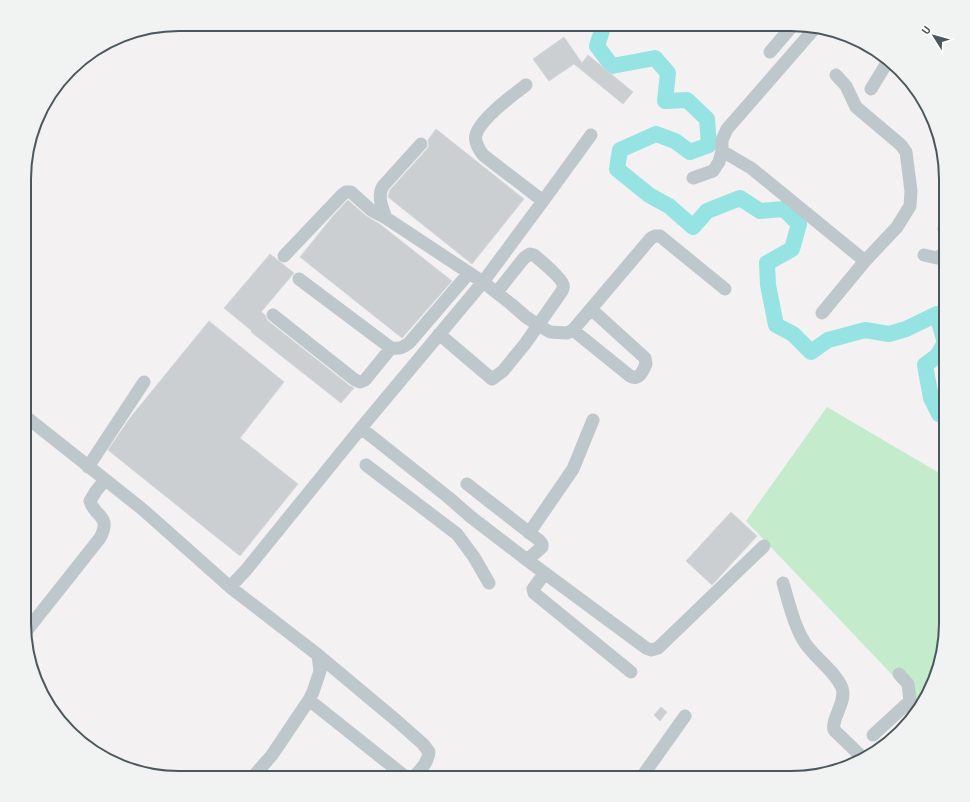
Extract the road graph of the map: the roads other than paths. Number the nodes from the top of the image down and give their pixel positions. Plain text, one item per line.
1 (788, 31) edge
2 (811, 32) edge
3 (770, 52) dead end
4 (885, 65) edge
5 (836, 75) dead end
6 (526, 85) dead end
7 (871, 89) dead end
8 (591, 135) dead end
9 (421, 144) dead end
10 (722, 151) junction
11 (693, 178) dead end
12 (543, 201) junction
13 (386, 218) junction
14 (924, 255) dead end
15 (284, 256) dead end
16 (939, 257) edge
17 (865, 261) junction
18 (469, 273) junction
19 (299, 279) dead end
20 (483, 282) junction
21 (725, 289) dead end
22 (497, 292) junction
23 (591, 309) junction
24 (822, 313) dead end
25 (273, 315) dead end
26 (538, 325) junction
27 (573, 330) junction
28 (439, 334) junction
29 (391, 348) junction
30 (144, 382) dead end
31 (593, 420) dead end
32 (31, 421) edge
33 (361, 428) junction
34 (366, 465) dead end
35 (88, 467) junction
36 (105, 480) junction
37 (467, 484) dead end
38 (470, 517) junction
39 (529, 532) junction
40 (457, 534) junction
41 (764, 546) dead end
42 (527, 560) junction
43 (545, 573) junction
44 (489, 583) dead end
45 (783, 583) dead end
46 (230, 588) junction
47 (31, 625) edge
48 (318, 655) junction
49 (631, 672) dead end
50 (899, 674) dead end
51 (309, 700) junction
52 (913, 704) edge
53 (685, 716) dead end
54 (872, 735) dead end
55 (859, 754) edge
56 (258, 771) edge
57 (398, 771) edge
58 (419, 771) edge
59 (646, 771) edge

1 - 3 street
2 - 10 street
4 - 7 street
5 - 17 street
6 - 12 street
8 - 12 street
9 - 13 street
10 - 11 street
10 - 17 street
12 - 20 street
13 - 15 street
13 - 18 street
14 - 16 street
17 - 24 street
18 - 20 street
18 - 29 street
19 - 29 street
20 - 22 street
20 - 28 street
21 - 23 street
22 - 26 street
22 - 26 street
23 - 27 street
23 - 27 street
25 - 29 street
26 - 27 street
26 - 28 street
28 - 33 street
30 - 35 street
31 - 39 street
32 - 35 street
33 - 38 street
33 - 46 street
34 - 40 street
35 - 36 street
36 - 46 street
36 - 47 street
37 - 39 street
38 - 40 street
38 - 42 street
39 - 42 street
40 - 44 street
41 - 43 street
42 - 43 street
43 - 49 street
45 - 55 street
46 - 48 street
48 - 51 street
48 - 58 street
50 - 52 street
51 - 56 street
51 - 57 street
52 - 54 street
53 - 59 street

